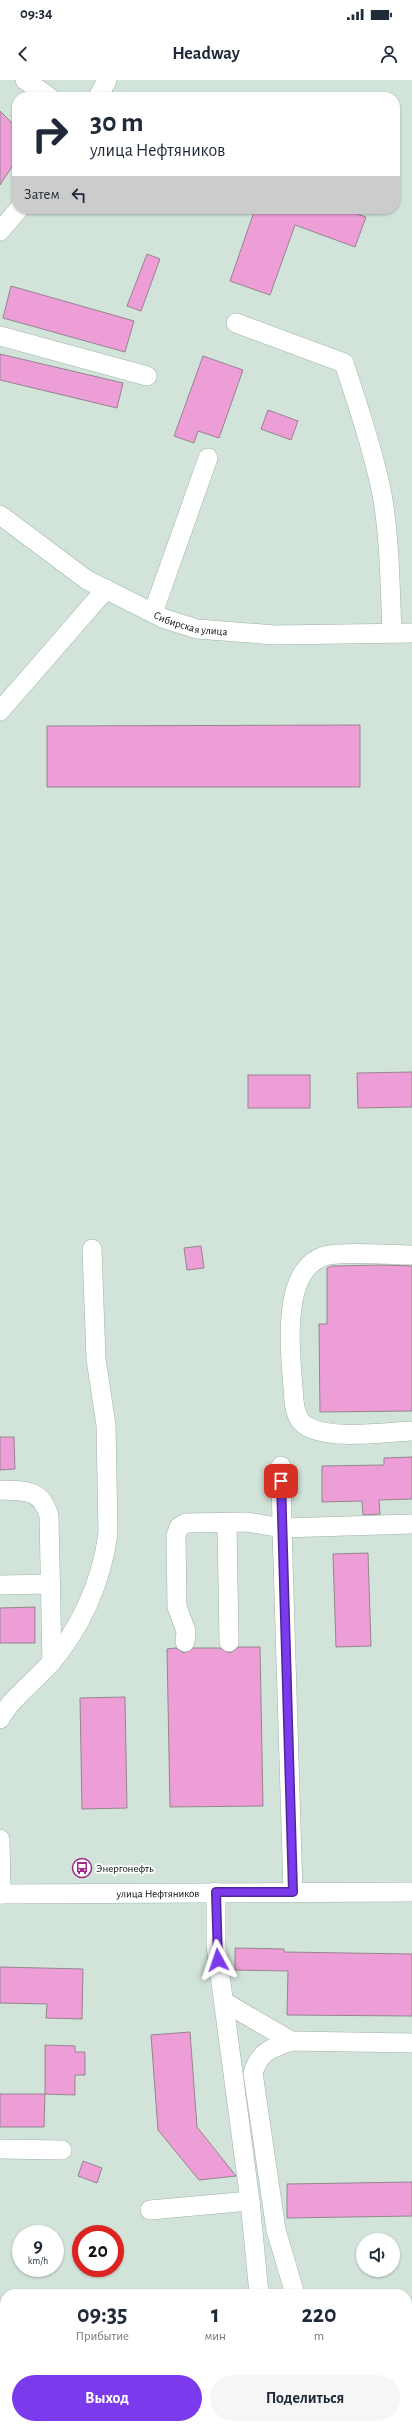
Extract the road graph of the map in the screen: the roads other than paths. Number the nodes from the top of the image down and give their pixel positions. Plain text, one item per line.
1 (25, 80) edge
2 (107, 80) edge
3 (42, 92) edge
4 (101, 92) edge
5 (15, 214) edge
6 (0, 231) edge
7 (236, 323) dead end
8 (0, 336) edge
9 (148, 376) dead end
10 (208, 458) dead end
11 (0, 515) edge
12 (106, 589) junction
13 (153, 613) junction
14 (392, 633) junction
15 (412, 633) edge
16 (0, 711) edge
17 (92, 1249) dead end
18 (412, 1255) edge
19 (412, 1431) edge
20 (281, 1466) dead end
21 (0, 1490) edge
22 (227, 1523) junction
23 (412, 1524) edge
24 (282, 1528) junction
25 (50, 1584) junction
26 (0, 1585) edge
27 (186, 1642) dead end
28 (229, 1642) dead end
29 (52, 1662) junction
30 (0, 1719) edge
31 (0, 1839) edge
32 (216, 1892) junction
33 (293, 1892) junction
34 (412, 1892) edge
35 (1, 1894) edge
36 (224, 2002) junction
37 (291, 2041) junction
38 (412, 2043) edge
39 (253, 2073) junction
40 (0, 2149) edge
41 (62, 2150) dead end
42 (250, 2200) junction
43 (150, 2210) dead end
44 (259, 2289) edge
45 (294, 2289) edge

1 - 3 street
2 - 4 street
5 - 6 street
7 - 14 street
8 - 9 street
10 - 13 street
11 - 12 street, Сибирская улица
12 - 13 street, Сибирская улица
12 - 16 street
13 - 14 street, Сибирская улица
14 - 15 street, Сибирская улица
17 - 29 street
18 - 19 street
20 - 24 street
21 - 25 street
22 - 24 street
22 - 27 street
22 - 28 street
23 - 24 street
24 - 33 street
25 - 26 street
25 - 29 street
29 - 30 street
31 - 35 street
32 - 33 street, улица Нефтяников
32 - 35 street, улица Нефтяников
32 - 36 street
33 - 34 street, улица Нефтяников
36 - 37 street
36 - 39 street
36 - 42 street
37 - 38 street
37 - 39 street
39 - 45 street
40 - 41 street
42 - 43 street
42 - 44 street

